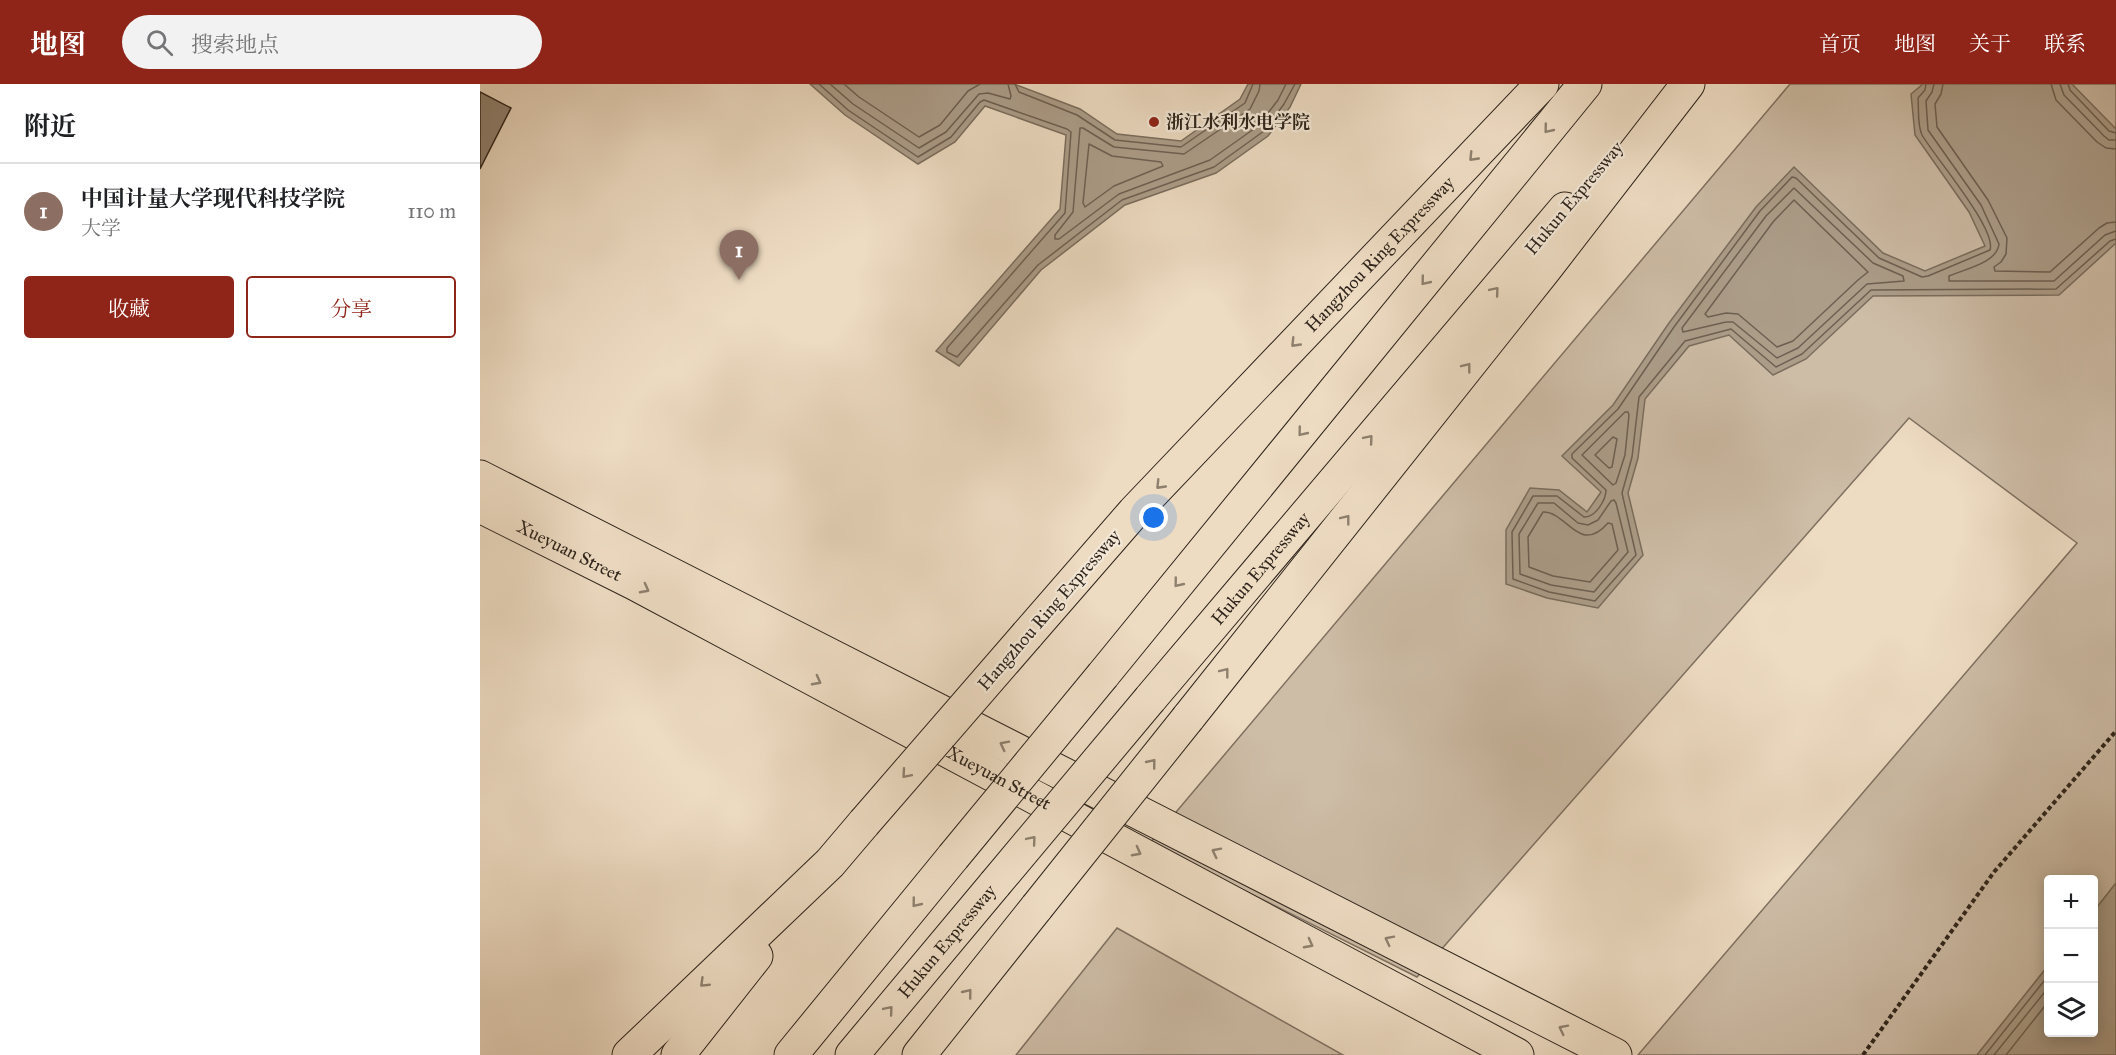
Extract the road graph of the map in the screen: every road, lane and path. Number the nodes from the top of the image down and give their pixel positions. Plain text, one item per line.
1 (1542, 84) edge
2 (1585, 84) edge
3 (1671, 84) edge
4 (1688, 84) edge
5 (480, 477) edge
6 (480, 506) edge
7 (2116, 731) edge
8 (830, 863) junction
9 (629, 1055) edge
10 (678, 1055) edge
11 (791, 1055) edge
12 (852, 1055) edge
13 (919, 1055) edge
14 (1517, 1055) edge
15 (1616, 1055) edge
16 (1863, 1055) edge

1 -> 8 main road, Hangzhou Ring Expressway, bridge
2 -> 11 main road, bridge
12 -> 3 main road, Hukun Expressway, bridge
13 -> 4 main road, bridge
15 -> 5 main road
6 -> 14 main road, Xueyuan Street
7 - 16 path
8 -> 9 main road, Hangzhou Ring Expressway
8 - 10 main road

